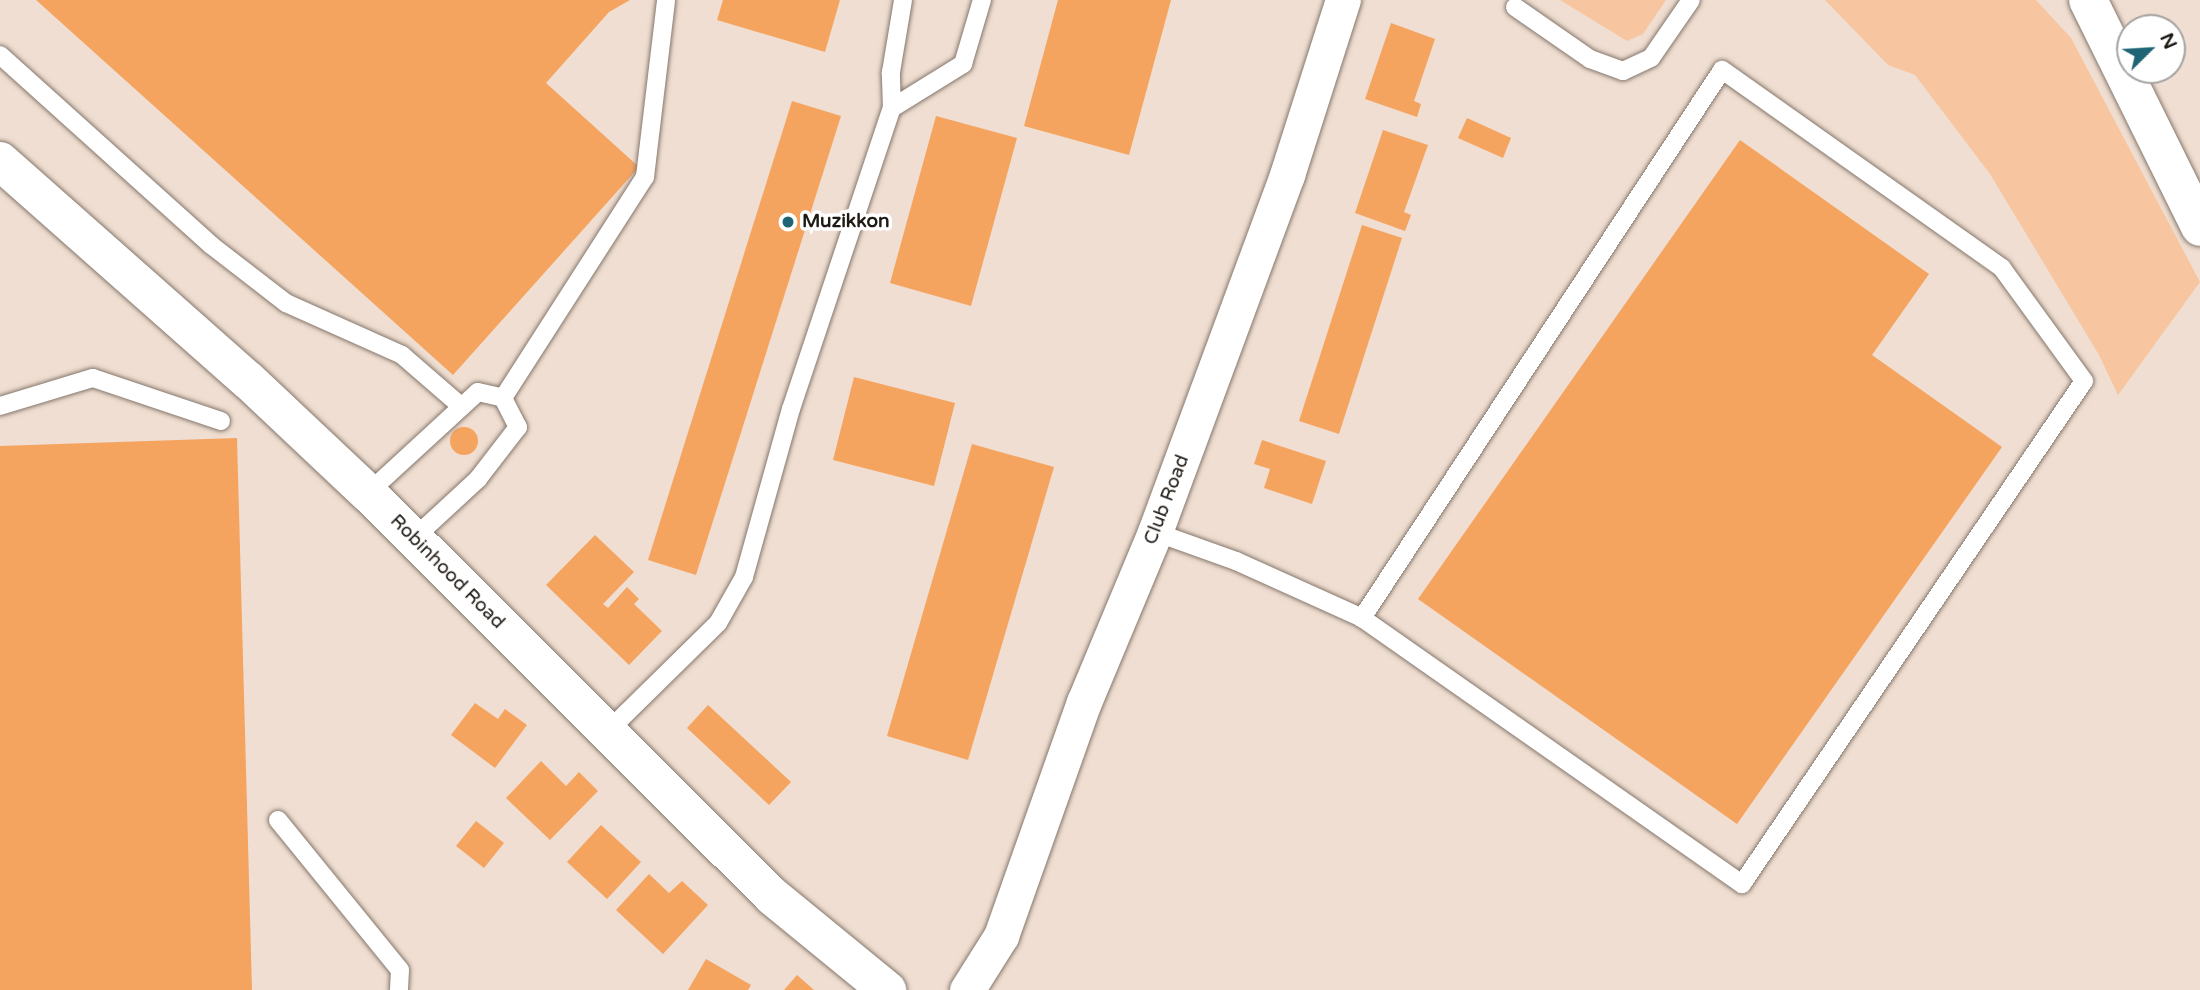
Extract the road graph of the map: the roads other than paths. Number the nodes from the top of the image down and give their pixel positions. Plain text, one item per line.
1 (666, 0) edge
2 (903, 0) edge
3 (982, 0) edge
4 (1343, 0) edge
5 (1691, 0) edge
6 (2090, 0) edge
7 (1514, 2) edge
8 (2116, 39) edge
9 (0, 55) edge
10 (2145, 84) edge
11 (892, 108) junction
12 (0, 161) edge
13 (2200, 170) edge
14 (2200, 227) edge
15 (502, 398) junction
16 (0, 406) edge
17 (462, 407) junction
18 (221, 421) dead end
19 (368, 493) junction
20 (1155, 532) junction
21 (414, 538) junction
22 (1362, 618) junction
23 (605, 734) junction
24 (278, 821) dead end
25 (399, 990) edge
26 (887, 990) edge
27 (967, 990) edge

1 - 15 lane
2 - 11 lane
3 - 11 lane
4 - 20 street, Club Road
5 - 7 lane
6 - 8 street
6 - 14 street
9 - 17 lane
10 - 13 street
11 - 23 lane
12 - 19 street, Robinhood Road
15 - 17 lane
15 - 21 lane
16 - 18 lane
17 - 19 lane
19 - 21 street, Robinhood Road
20 - 22 lane
20 - 27 street, Club Road
21 - 23 street, Robinhood Road
22 - 22 lane
23 - 26 street, Robinhood Road
24 - 25 lane

